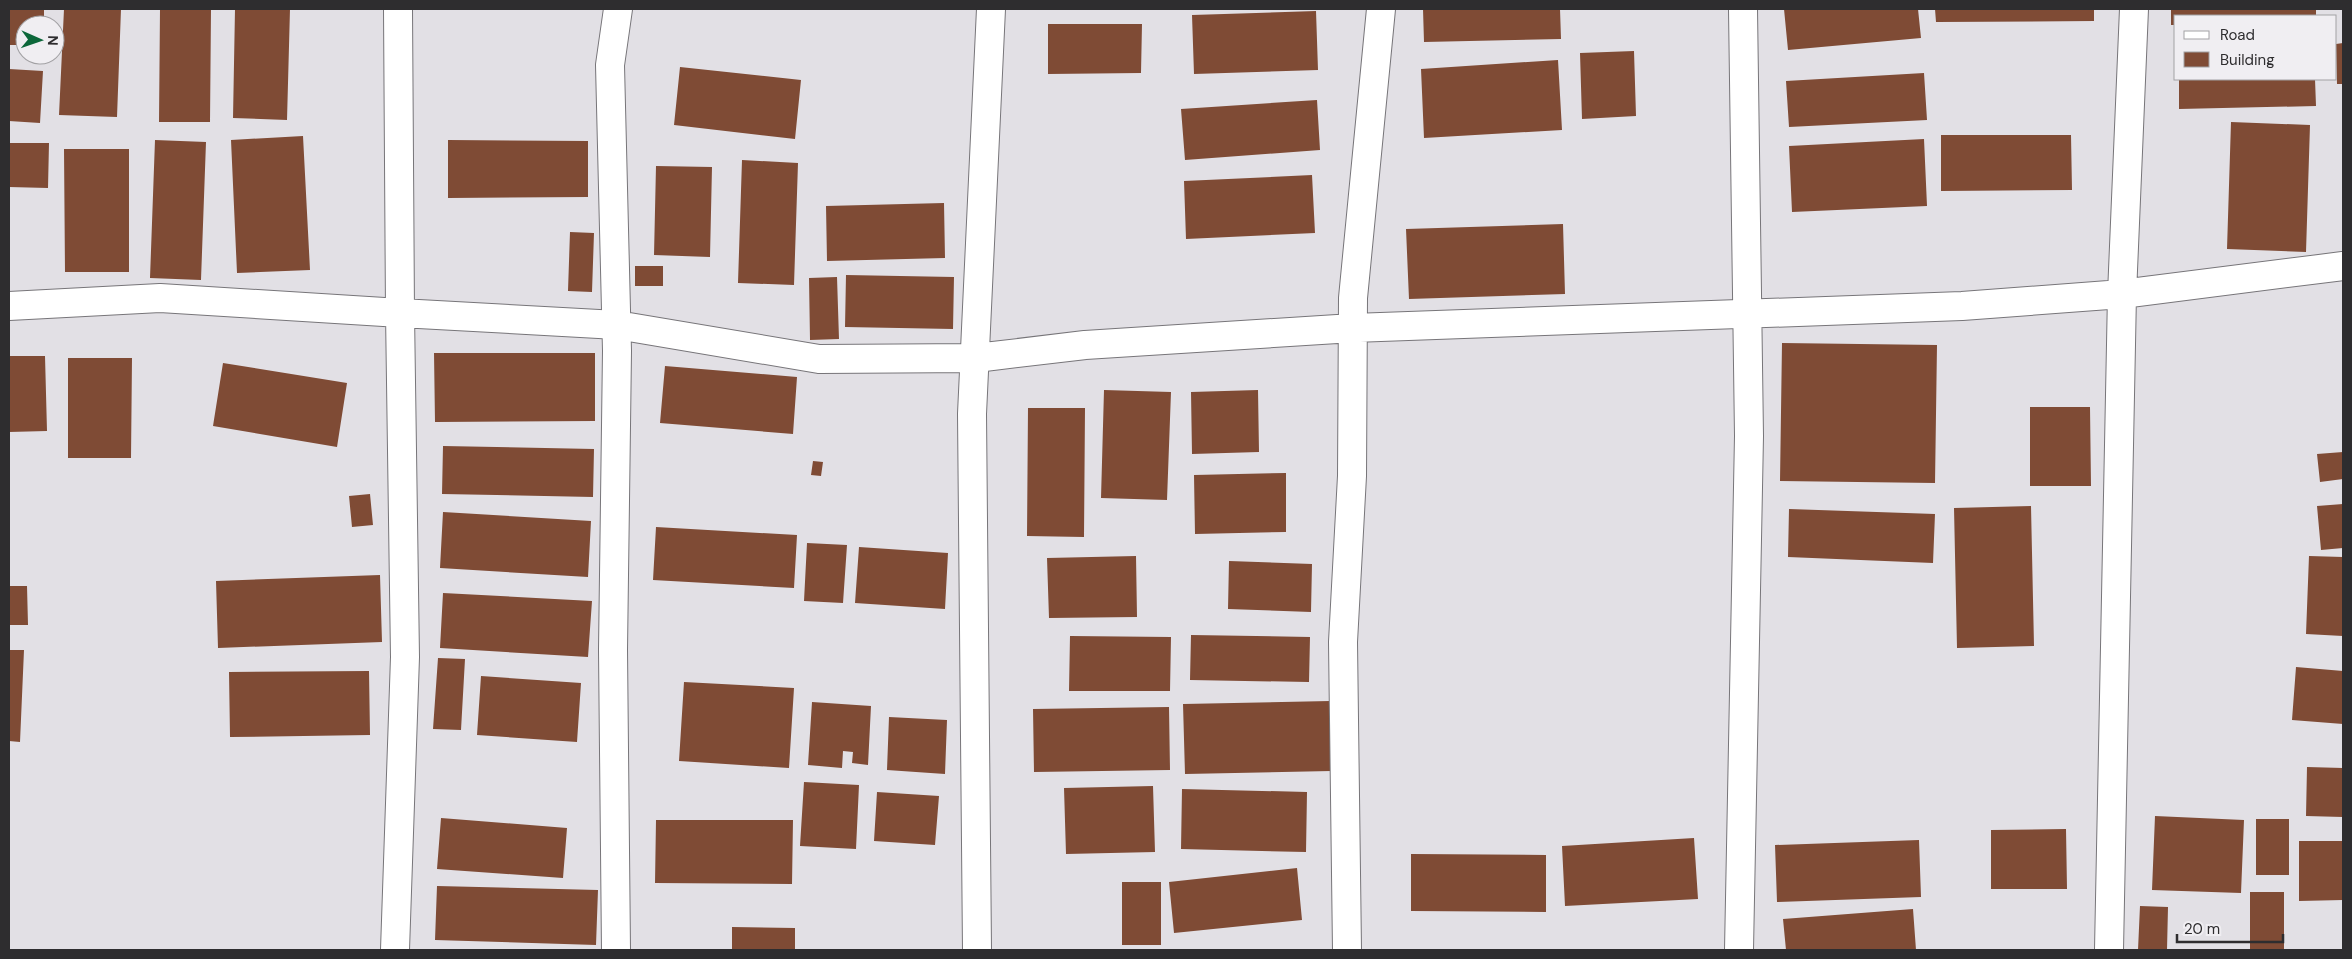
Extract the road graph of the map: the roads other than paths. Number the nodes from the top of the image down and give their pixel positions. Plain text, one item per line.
1 (398, 9) edge
2 (618, 9) edge
3 (991, 9) edge
4 (1381, 9) edge
5 (1743, 9) edge
6 (2134, 9) edge
7 (2343, 266) edge
8 (2122, 294) junction
9 (9, 306) edge
10 (400, 313) junction
11 (1747, 314) junction
12 (617, 325) junction
13 (1353, 328) junction
14 (976, 358) junction
15 (395, 950) edge
16 (616, 950) edge
17 (977, 950) edge
18 (1346, 950) edge
19 (1739, 950) edge
20 (2109, 950) edge

1 - 10 street
2 - 12 street
3 - 14 street
4 - 13 street
5 - 11 street
6 - 8 street
7 - 8 street
8 - 11 street
8 - 20 street
9 - 10 street
10 - 12 street
10 - 15 street
11 - 13 street
11 - 19 street
12 - 14 street
12 - 16 street
13 - 14 street
13 - 18 street
14 - 17 street

